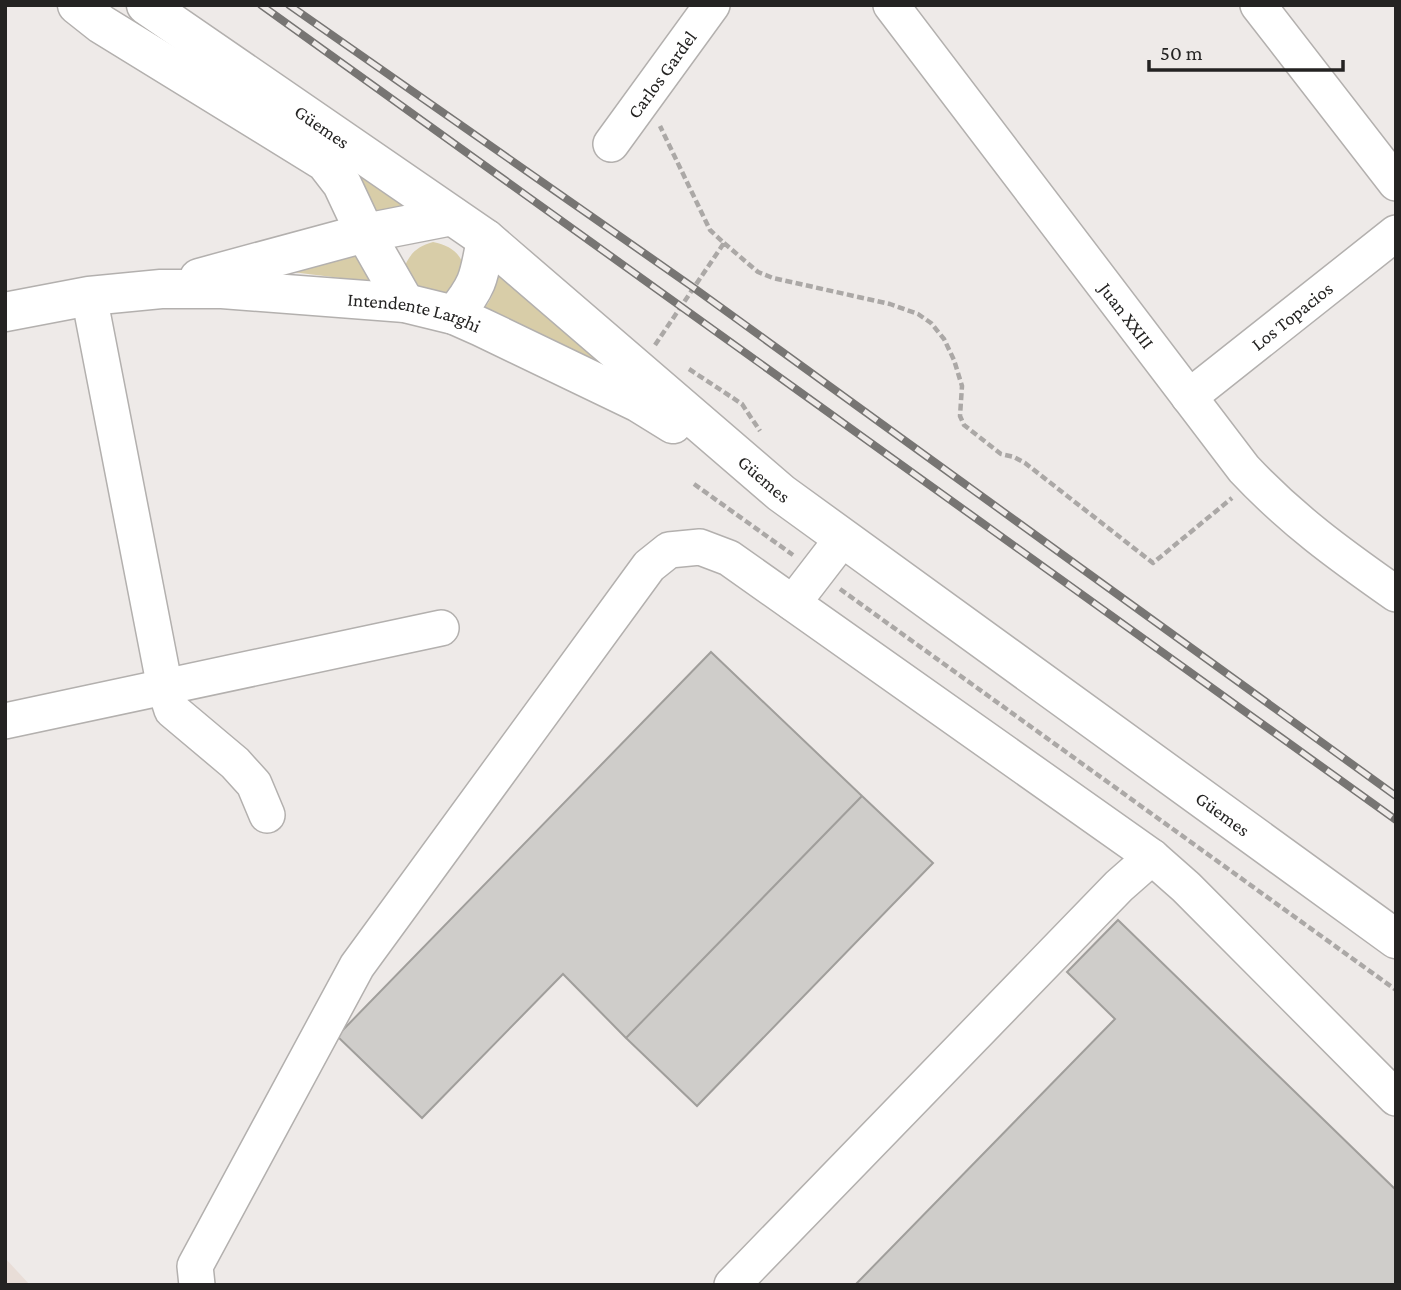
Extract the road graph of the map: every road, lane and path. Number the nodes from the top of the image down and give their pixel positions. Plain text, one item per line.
1 (77, 5) edge
2 (146, 5) edge
3 (712, 5) edge
4 (891, 5) edge
5 (1258, 5) edge
6 (646, 97) junction
7 (611, 144) dead end
8 (1396, 183) edge
9 (452, 216) junction
10 (365, 233) junction
11 (1396, 233) edge
12 (486, 239) junction
13 (724, 243) junction
14 (161, 289) junction
15 (89, 296) junction
16 (405, 303) junction
17 (5, 312) edge
18 (454, 315) junction
19 (650, 353) dead end
20 (1189, 397) junction
21 (694, 484) dead end
22 (781, 493) junction
23 (1237, 494) dead end
24 (844, 538) junction
25 (817, 572) junction
26 (1396, 594) edge
27 (793, 603) junction
28 (441, 628) dead end
29 (165, 688) junction
30 (5, 721) edge
31 (267, 815) dead end
32 (1152, 857) junction
33 (1396, 939) edge
34 (1396, 990) edge
35 (1396, 1098) edge
36 (197, 1285) edge
37 (732, 1285) edge

1 - 10 main road, Güemes
2 - 9 main road, Güemes
3 - 6 street, Carlos Gardel
4 - 20 street, Juan XXIII
5 - 8 street
6 - 7 street, Carlos Gardel
6 - 13 path
9 - 10 main road
9 - 12 main road, Güemes
10 - 14 main road
10 - 16 main road, Güemes
11 - 20 street, Los Topacios
12 - 18 main road
12 - 22 main road, Güemes
13 - 19 path
13 - 23 path
14 - 15 main road, Intendente Larghi
14 - 16 main road, Intendente Larghi
15 - 17 main road, Intendente Larghi
15 - 29 street
16 - 18 main road, Intendente Larghi
18 - 22 main road, Intendente Larghi
20 - 26 street, Juan XXIII
21 - 25 path
22 - 24 main road, Güemes
24 - 25 street
24 - 33 main road, Güemes
25 - 27 street
25 - 34 path
27 - 32 street
27 - 36 street
28 - 29 street
29 - 30 street
29 - 31 street
32 - 35 street
32 - 37 street

